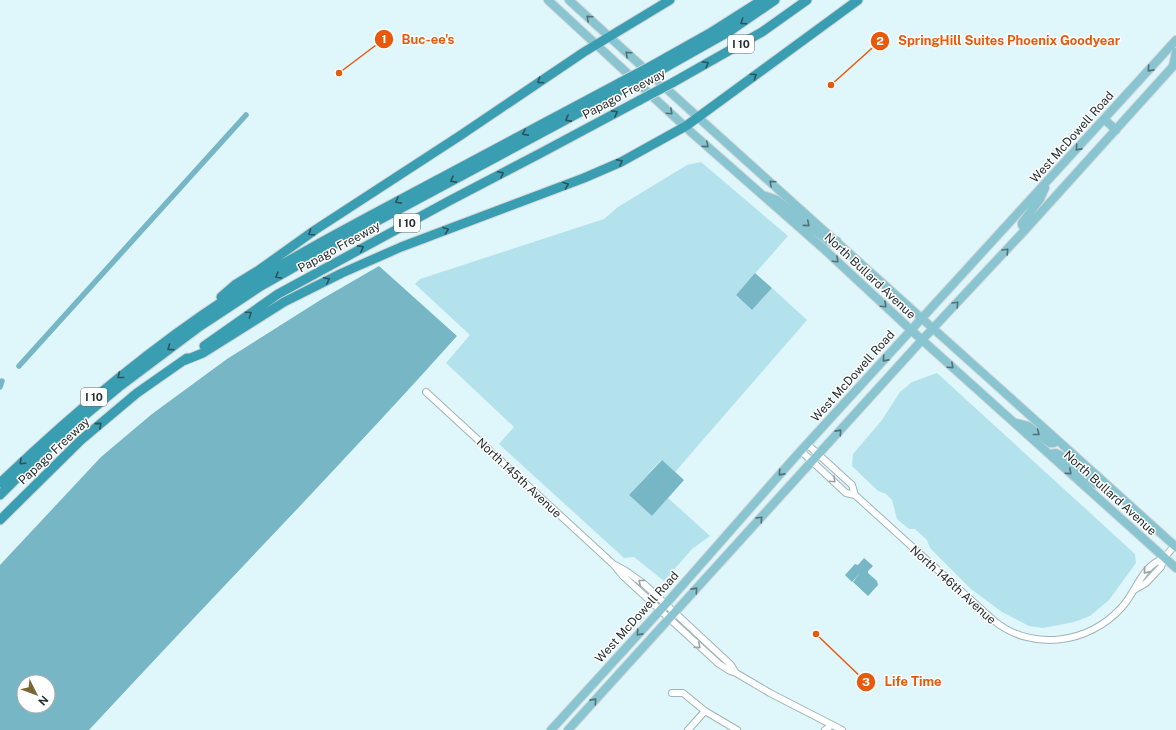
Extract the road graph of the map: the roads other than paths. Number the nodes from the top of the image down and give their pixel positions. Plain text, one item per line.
1 (548, 0) edge
2 (570, 0) edge
3 (670, 0) edge
4 (762, 0) edge
5 (775, 0) edge
6 (808, 0) edge
7 (858, 0) edge
8 (609, 37) junction
9 (1176, 40) edge
10 (596, 44) junction
11 (1176, 52) edge
12 (1175, 65) edge
13 (656, 68) junction
14 (624, 84) junction
15 (698, 118) junction
16 (1104, 119) junction
17 (686, 126) junction
18 (1116, 130) junction
19 (1047, 182) junction
20 (763, 195) junction
21 (1025, 230) junction
22 (837, 241) junction
23 (922, 318) junction
24 (196, 319) junction
25 (933, 329) junction
26 (911, 330) junction
27 (922, 340) junction
28 (183, 361) junction
29 (426, 392) dead end
30 (1014, 423) junction
31 (1057, 440) junction
32 (807, 444) junction
33 (801, 451) junction
34 (1049, 454) junction
35 (816, 458) junction
36 (0, 483) edge
37 (1107, 485) junction
38 (0, 495) edge
39 (855, 496) junction
40 (0, 520) edge
41 (1176, 545) edge
42 (1164, 558) junction
43 (1176, 568) edge
44 (662, 608) junction
45 (672, 616) junction
46 (672, 693) dead end
47 (705, 711) junction
48 (832, 728) edge
49 (551, 730) edge
50 (568, 730) edge
51 (688, 730) edge
52 (737, 730) edge
53 (825, 730) edge
54 (842, 730) edge

1 - 10 main road, North Bullard Avenue
8 -> 2 main road, North Bullard Avenue
3 - 8 highway
4 - 13 highway, Papago Freeway / I 10
5 -> 13 highway
28 -> 6 highway, Papago Freeway / I 10, bridge
15 -> 7 highway
8 - 10 highway
15 -> 8 main road, North Bullard Avenue
9 -> 16 main road, West McDowell Road
10 -> 17 main road, North Bullard Avenue
10 -> 24 highway
11 - 12 main road
12 - 18 main road, West McDowell Road
13 - 14 highway, Papago Freeway / I 10, bridge
14 -> 24 highway, Papago Freeway / I 10
14 -> 38 highway
15 - 17 highway
22 -> 15 main road, North Bullard Avenue
16 - 18 main road
16 -> 19 main road, West McDowell Road
17 -> 20 main road, North Bullard Avenue
28 -> 17 highway
18 - 21 main road, West McDowell Road
19 - 21 main road
19 - 23 main road, West McDowell Road
20 -> 22 main road
20 -> 26 main road, North Bullard Avenue
25 -> 21 main road, West McDowell Road
22 - 23 main road, North Bullard Avenue
23 - 25 main road, North Bullard Avenue
23 - 26 main road, West McDowell Road
24 -> 36 highway, Papago Freeway / I 10
25 - 27 main road, West McDowell Road
25 - 31 main road, North Bullard Avenue
26 - 27 main road, North Bullard Avenue
26 -> 32 main road, West McDowell Road
27 -> 30 main road, North Bullard Avenue
35 -> 27 main road, West McDowell Road
40 -> 28 highway, Papago Freeway / I 10
29 - 44 street, North 145th Avenue
30 -> 31 main road
30 - 34 main road, North Bullard Avenue
31 - 37 main road, North Bullard Avenue
32 - 33 main road, West McDowell Road
32 - 35 street, North 146th Avenue
33 - 35 street, North 146th Avenue
33 -> 44 main road, West McDowell Road
34 - 37 main road
34 -> 42 main road, North Bullard Avenue
35 -> 39 street, North 146th Avenue
35 - 39 street, North 146th Avenue
45 -> 35 main road, West McDowell Road
37 - 41 main road, North Bullard Avenue
39 - 42 street, North 146th Avenue
41 - 42 street, North 146th Avenue
42 - 43 main road, North Bullard Avenue
44 - 45 street, North 145th Avenue
44 -> 49 main road, West McDowell Road
45 - 48 street, North 145th Avenue
50 -> 45 main road, West McDowell Road
46 - 47 street
47 - 51 street
47 - 52 street
48 - 53 street
48 - 54 street, North 145th Avenue

